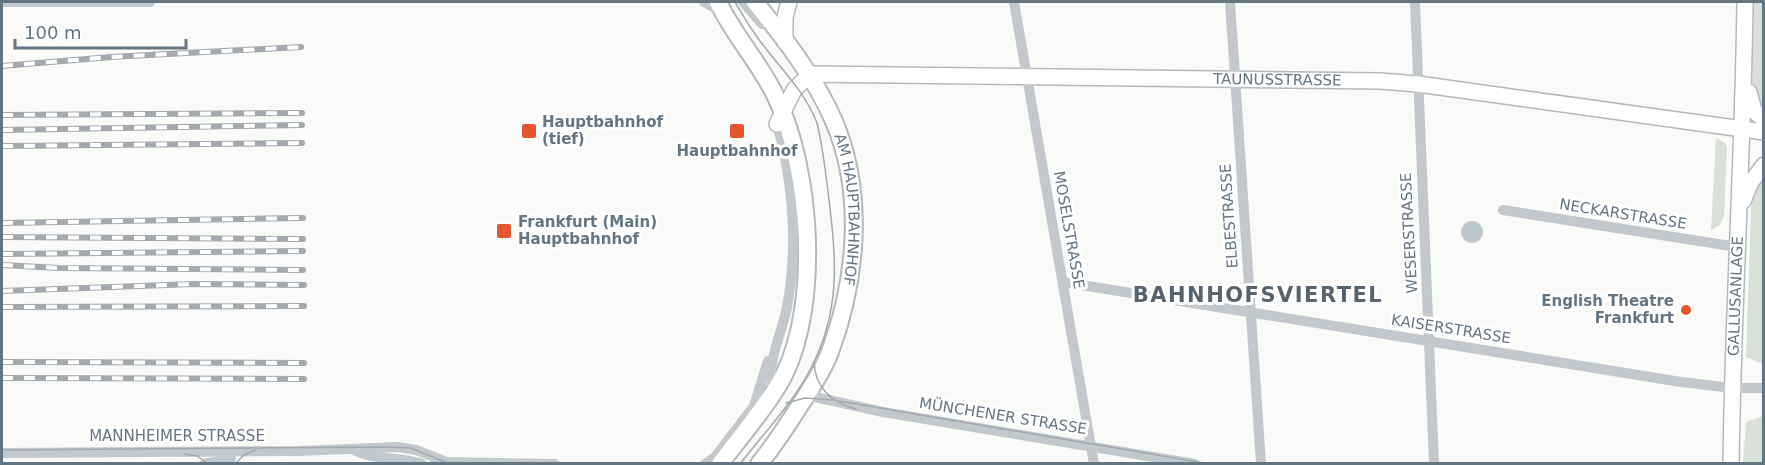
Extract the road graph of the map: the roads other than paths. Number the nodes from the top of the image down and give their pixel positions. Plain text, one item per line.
1 (6, 2) edge
2 (150, 2) edge
3 (704, 2) edge
4 (743, 2) edge
5 (754, 2) edge
6 (789, 2) edge
7 (1014, 2) edge
8 (1230, 2) edge
9 (1416, 2) edge
10 (1745, 2) edge
11 (721, 7) edge
12 (789, 48) junction
13 (810, 74) junction
14 (1026, 77) junction
15 (1744, 77) junction
16 (1235, 80) junction
17 (1418, 84) junction
18 (779, 118) junction
19 (1764, 120) edge
20 (1743, 129) junction
21 (1764, 132) edge
22 (1764, 165) edge
23 (1503, 210) dead end
24 (1739, 215) junction
25 (1737, 247) junction
26 (1063, 282) junction
27 (1251, 312) junction
28 (1430, 341) junction
29 (776, 348) junction
30 (1732, 388) junction
31 (1764, 388) edge
32 (772, 393) junction
33 (806, 395) junction
34 (1091, 446) junction
35 (353, 450) junction
36 (416, 450) junction
37 (2, 453) edge
38 (233, 458) edge
39 (422, 463) edge
40 (477, 463) edge
41 (204, 464) edge
42 (555, 464) edge
43 (705, 464) edge
44 (720, 464) edge
45 (759, 464) edge
46 (1094, 464) edge
47 (1195, 464) edge
48 (1261, 464) edge
49 (1434, 464) edge
50 (1731, 464) edge

1 - 2 street
3 - 11 street
4 - 12 street, AM HAUPTBAHNHOF
5 - 12 main road, AM HAUPTBAHNHOF
6 - 12 main road
7 - 14 street, MOSELSTRASSE
8 - 16 street, ELBESTRASSE
9 - 17 street, WESERSTRASSE
10 - 15 main road, GALLUSANLAGE
11 - 18 main road
12 - 13 main road, AM HAUPTBAHNHOF
13 - 14 main road, TAUNUSSTRASSE
13 - 18 main road
13 - 33 main road, AM HAUPTBAHNHOF
14 - 16 main road, TAUNUSSTRASSE
14 - 26 street, MOSELSTRASSE
15 - 19 main road
15 - 20 main road, GALLUSANLAGE
16 - 17 main road, TAUNUSSTRASSE
16 - 27 street, ELBESTRASSE
17 - 20 main road, TAUNUSSTRASSE
17 - 28 street, WESERSTRASSE
18 - 29 street
18 - 32 main road
20 - 21 main road, TAUNUSSTRASSE
20 - 24 main road, GALLUSANLAGE
22 - 24 main road
23 - 25 street, NECKARSTRASSE
24 - 25 main road, GALLUSANLAGE
25 - 30 main road, GALLUSANLAGE
26 - 27 street, KAISERSTRASSE
26 - 34 street, MOSELSTRASSE
27 - 28 street, KAISERSTRASSE
27 - 48 street, ELBESTRASSE
28 - 30 street, KAISERSTRASSE
28 - 49 street, WESERSTRASSE
29 - 32 street
29 - 43 street
30 - 31 street, KAISERSTRASSE
30 - 50 main road, GALLUSANLAGE
32 - 44 main road
33 - 34 street, MÜNCHENER STRASSE
33 - 45 main road, AM HAUPTBAHNHOF
34 - 46 street, MOSELSTRASSE
34 - 47 street, MÜNCHENER STRASSE
35 - 36 street, MANNHEIMER STRASSE
35 - 38 street, MANNHEIMER STRASSE
35 - 39 street, MANNHEIMER STRASSE
36 - 39 street
36 - 40 street, MANNHEIMER STRASSE
37 - 38 street, MANNHEIMER STRASSE
38 - 41 street, MANNHEIMER STRASSE
40 - 42 street, MANNHEIMER STRASSE

